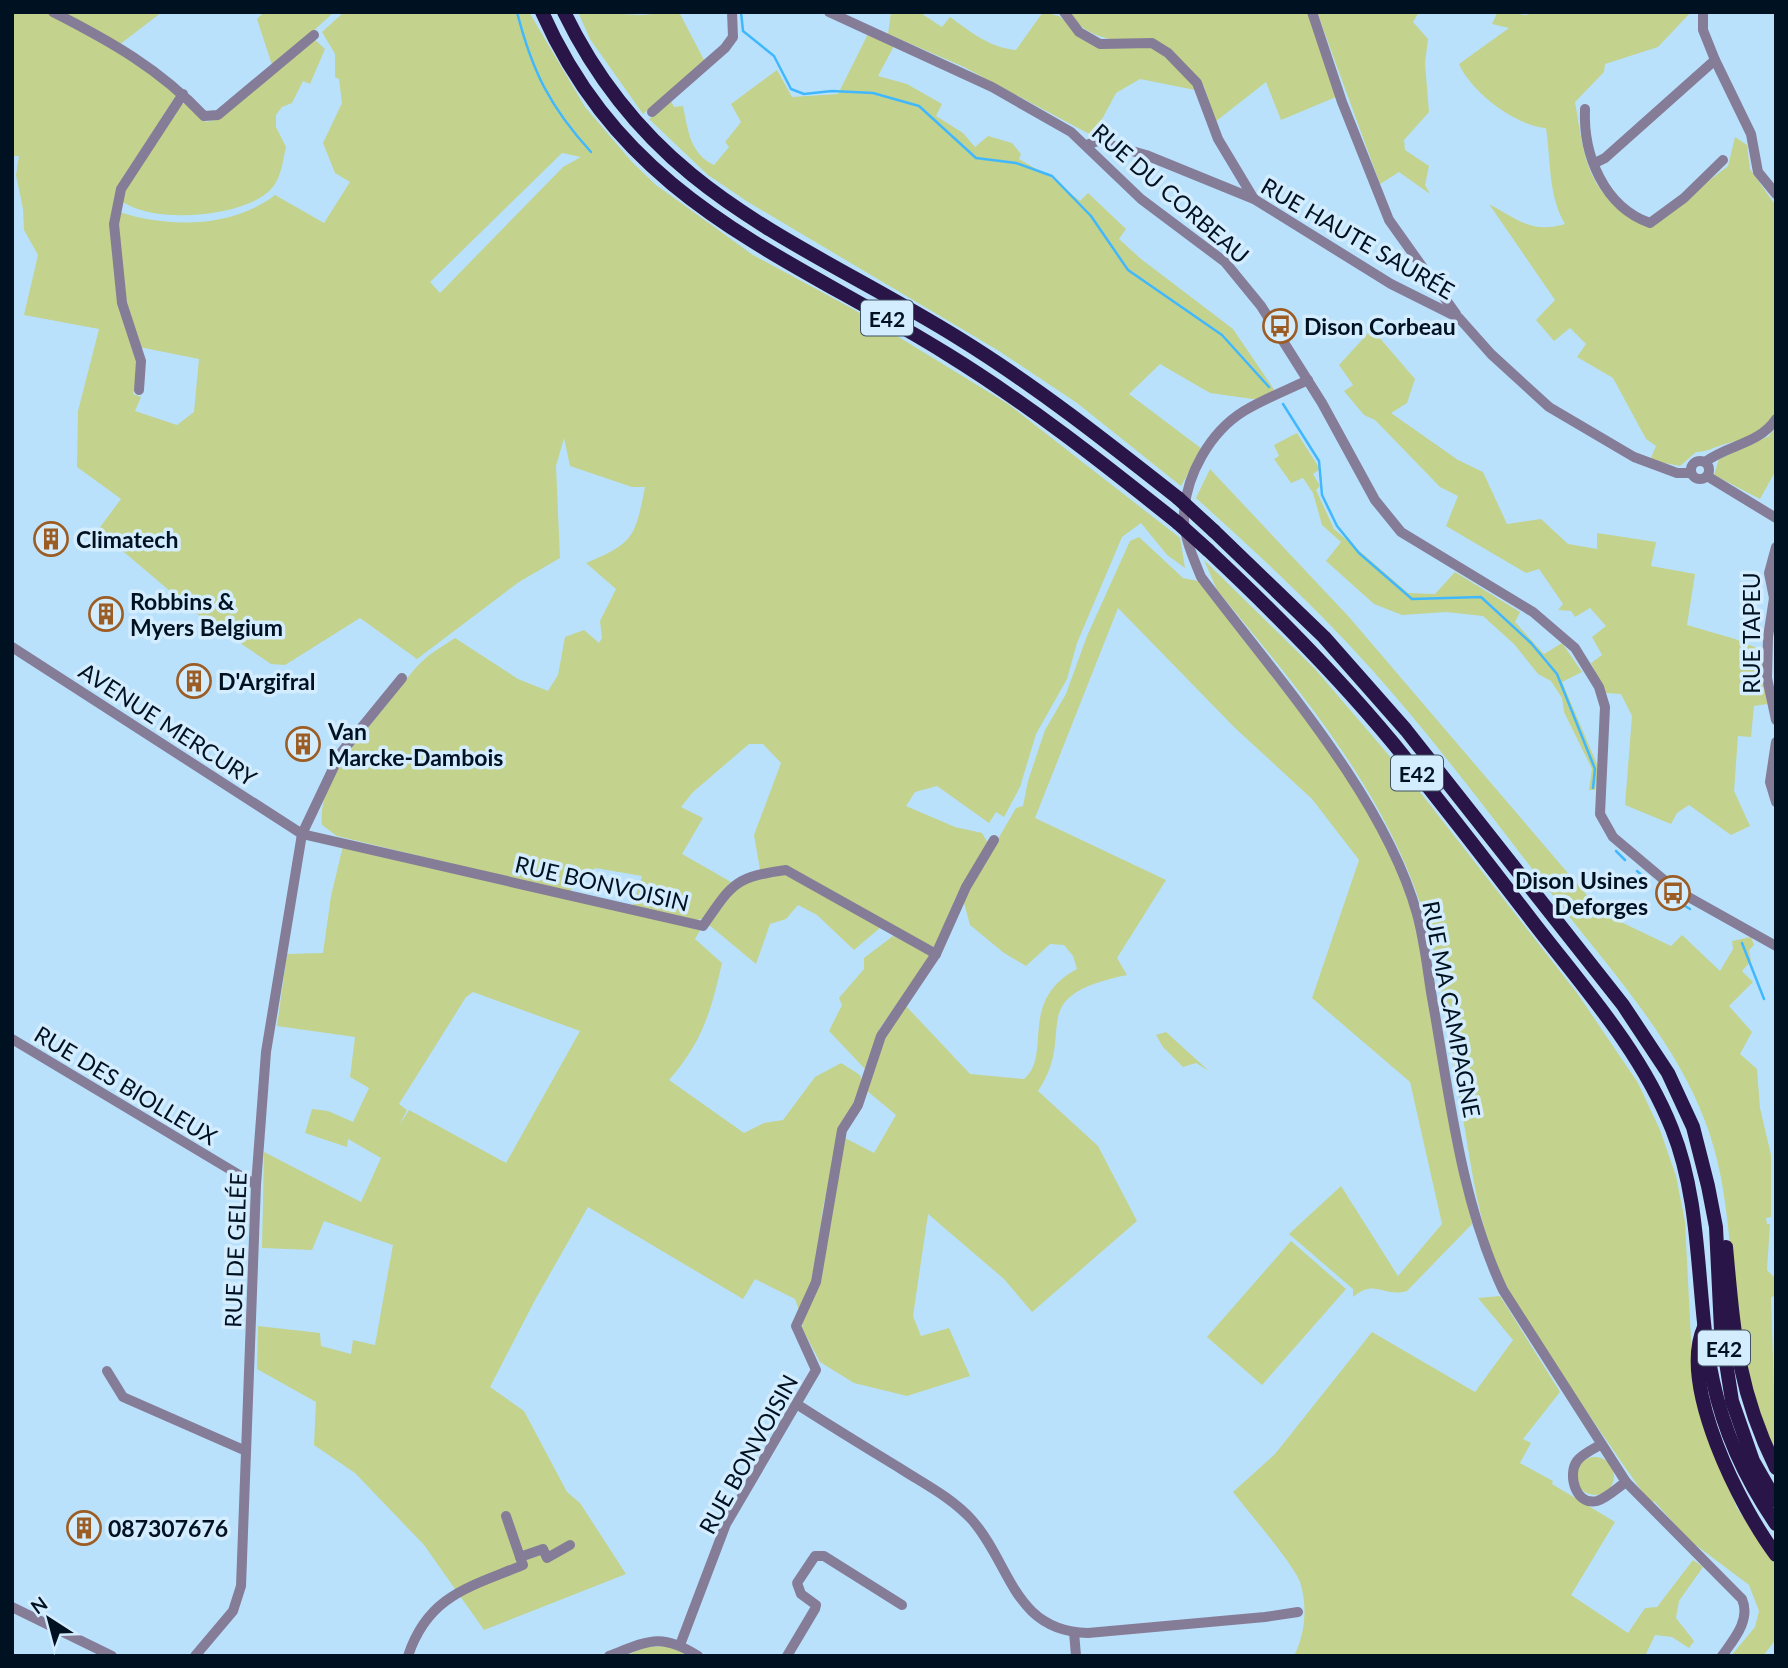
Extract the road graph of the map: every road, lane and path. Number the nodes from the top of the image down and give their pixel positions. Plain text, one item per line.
1 (53, 12) edge
2 (542, 12) edge
3 (564, 12) edge
4 (732, 12) edge
5 (829, 12) edge
6 (1063, 12) edge
7 (1312, 12) edge
8 (1703, 12) edge
9 (314, 35) dead end
10 (1715, 60) junction
11 (183, 94) junction
12 (1585, 109) dead end
13 (652, 111) dead end
14 (1087, 145) junction
15 (1723, 160) dead end
16 (1595, 163) junction
17 (1776, 194) edge
18 (1255, 200) junction
19 (1459, 318) junction
20 (1308, 380) junction
21 (139, 390) dead end
22 (1776, 419) edge
23 (1705, 462) junction
24 (1691, 473) junction
25 (1707, 476) junction
26 (1776, 518) edge
27 (1776, 547) edge
28 (12, 647) edge
29 (402, 678) dead end
30 (1776, 720) edge
31 (1776, 742) edge
32 (1776, 802) edge
33 (302, 834) junction
34 (994, 840) dead end
35 (1776, 946) edge
36 (936, 954) junction
37 (12, 1039) edge
38 (256, 1185) junction
39 (1708, 1186) junction
40 (1705, 1325) junction
41 (107, 1371) dead end
42 (798, 1405) junction
43 (1600, 1445) junction
44 (246, 1451) junction
45 (1776, 1468) edge
46 (1626, 1482) junction
47 (1776, 1501) edge
48 (506, 1516) dead end
49 (1776, 1524) edge
50 (570, 1545) dead end
51 (1776, 1555) edge
52 (520, 1557) junction
53 (902, 1605) dead end
54 (12, 1607) edge
55 (1298, 1612) dead end
56 (1074, 1632) junction
57 (680, 1645) junction
58 (111, 1656) edge
59 (195, 1656) edge
60 (408, 1656) edge
61 (610, 1656) edge
62 (698, 1656) edge
63 (787, 1656) edge
64 (1076, 1656) edge
65 (1722, 1656) edge

1 - 11 street
2 - 40 highway, E42, bridge
3 - 39 highway, E42, bridge
4 - 13 street
5 - 14 street, RUE DU CORBEAU
6 - 18 street
7 - 19 street
8 - 10 street
9 - 11 street
10 - 16 street
10 - 17 street
11 - 21 street
12 - 16 street
14 - 18 street, RUE HAUTE SAURÉE
14 - 20 street, RUE DU CORBEAU
15 - 16 street
18 - 19 street, RUE HAUTE SAURÉE
19 - 24 street, RUE HAUTE SAURÉE
20 - 35 street, RUE DU CORBEAU
20 - 43 street, RUE MA CAMPAGNE
22 - 23 street
23 - 24 street
23 - 25 street
24 - 25 street, RUE HAUTE SAURÉE
25 - 26 street, RUE HAUTE SAURÉE
27 - 30 street, RUE TAPEU
28 - 33 street, AVENUE MERCURY
29 - 33 street, RUE DE GELÉE
31 - 32 street
33 - 36 street, RUE BONVOISIN
33 - 38 street, RUE DE GELÉE
34 - 36 street
36 - 42 street, RUE BONVOISIN
37 - 38 street, RUE DES BIOLLEUX
38 - 44 street, RUE DE GELÉE
39 - 45 highway
39 - 47 highway, E42
40 - 49 highway, E42
40 - 51 highway
41 - 44 street
42 - 56 street
42 - 57 street, RUE BONVOISIN
43 - 46 street, RUE MA CAMPAGNE
43 - 46 street
44 - 59 street, RUE DE GELÉE
46 - 65 street, RUE MA CAMPAGNE
48 - 52 street
50 - 52 street
52 - 60 street
53 - 63 street
54 - 58 street
55 - 56 street
56 - 64 street
57 - 61 street
57 - 62 street

